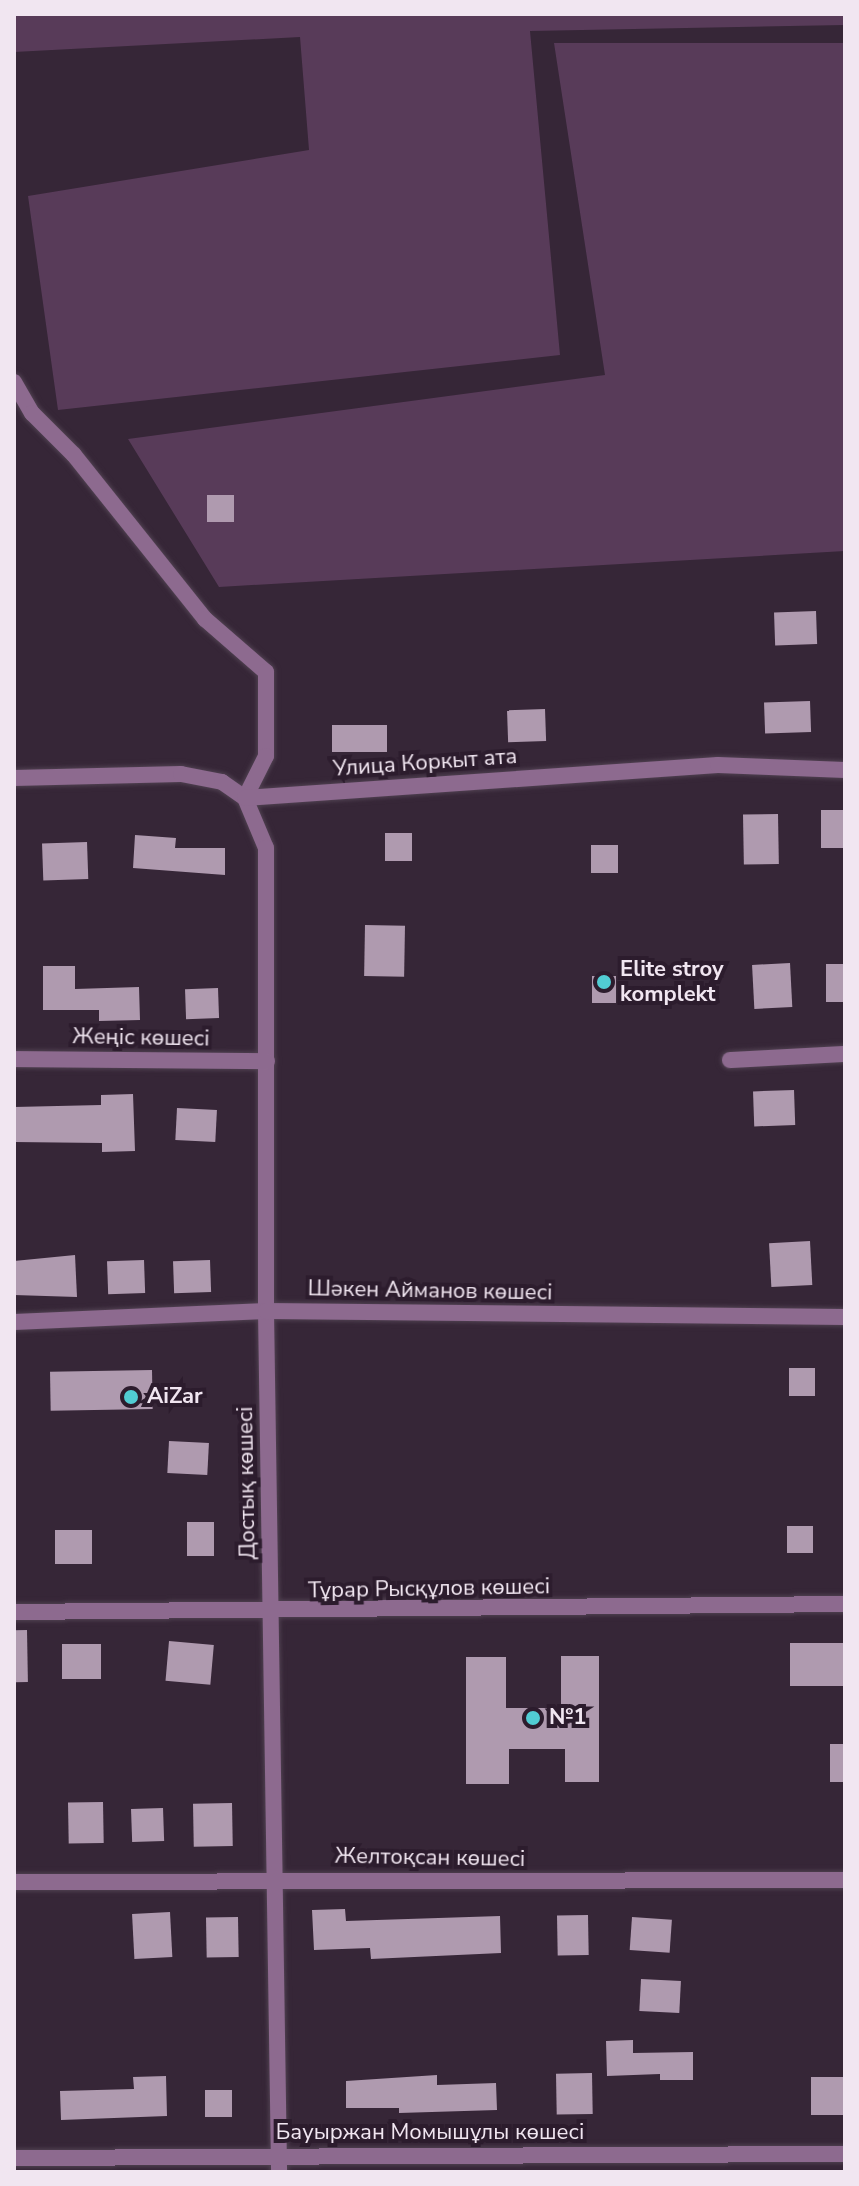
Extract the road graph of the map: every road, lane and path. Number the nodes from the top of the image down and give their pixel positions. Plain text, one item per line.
1 (14, 382) edge
2 (845, 770) edge
3 (14, 778) edge
4 (245, 798) junction
5 (845, 1054) edge
6 (14, 1059) edge
7 (730, 1060) dead end
8 (267, 1061) junction
9 (266, 1311) junction
10 (845, 1317) edge
11 (14, 1322) edge
12 (845, 1604) edge
13 (14, 1612) edge
14 (271, 1613) junction
15 (275, 1879) junction
16 (845, 1880) edge
17 (14, 1882) edge
18 (845, 2154) edge
19 (14, 2158) edge
20 (279, 2164) edge

1 - 4 street
2 - 4 street, Улица Коркыт ата
3 - 4 street
4 - 8 street, Достық көшесі
5 - 7 street
6 - 8 street, Жеңіс көшесі
8 - 9 street, Достық көшесі
9 - 10 street, Шәкен Айманов көшесі
9 - 11 street, Шәкен Айманов көшесі
9 - 14 street, Достық көшесі
12 - 14 street, Тұрар Рысқұлов көшесі
13 - 14 street, Тұрар Рысқұлов көшесі
14 - 15 street, Достық көшесі
15 - 16 street, Желтоқсан көшесі
15 - 17 street, Желтоқсан көшесі
15 - 20 street, Достық көшесі
18 - 20 street, Бауыржан Момышұлы көшесі
19 - 20 street, Бауыржан Момышұлы көшесі

